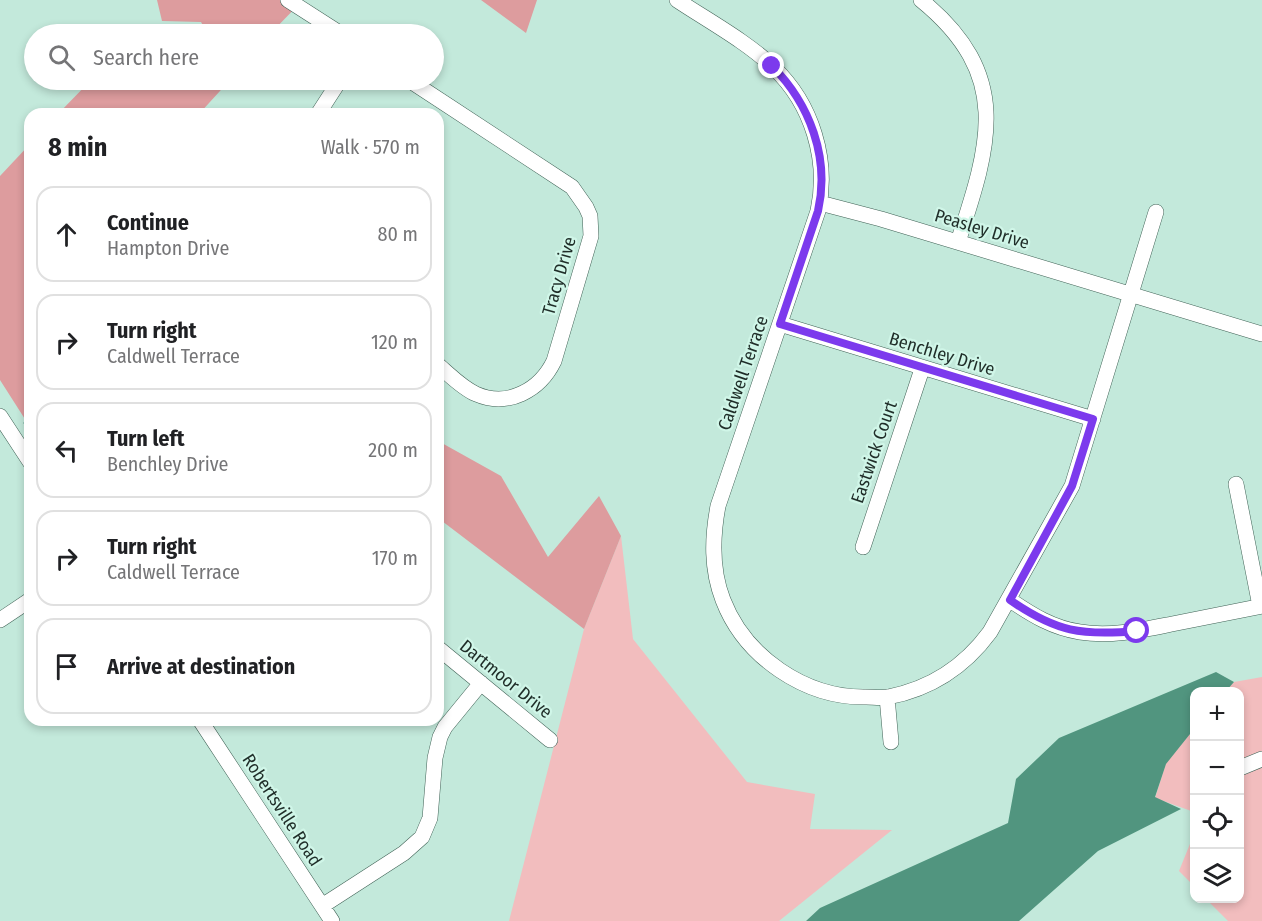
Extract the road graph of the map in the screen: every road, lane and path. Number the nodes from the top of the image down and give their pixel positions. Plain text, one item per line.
1 (288, 0) edge
2 (677, 0) edge
3 (921, 0) edge
4 (698, 5) edge
5 (325, 24) edge
6 (334, 90) edge
7 (424, 90) edge
8 (322, 108) edge
9 (820, 202) junction
10 (1156, 212) dead end
11 (958, 242) junction
12 (1132, 295) junction
13 (780, 324) junction
14 (1262, 334) edge
15 (922, 369) junction
16 (444, 370) edge
17 (0, 416) edge
18 (1093, 419) junction
19 (24, 453) edge
20 (1236, 484) dead end
21 (863, 547) dead end
22 (1010, 600) junction
23 (24, 604) edge
24 (1261, 606) edge
25 (0, 621) edge
26 (444, 653) edge
27 (480, 683) junction
28 (887, 697) junction
29 (204, 726) edge
30 (550, 740) dead end
31 (891, 742) dead end
32 (1262, 759) edge
33 (1244, 766) edge
34 (322, 906) junction
35 (332, 921) edge

1 - 5 street
2 - 4 street, Caldwell Terrace
3 - 11 street
4 - 9 street, Caldwell Terrace
6 - 8 street
7 - 16 street, Tracy Drive
9 - 11 street, Peasley Drive
9 - 13 street, Caldwell Terrace
10 - 12 street
11 - 12 street, Peasley Drive
12 - 14 street, Peasley Drive
12 - 18 street, Caldwell Terrace
13 - 15 street, Benchley Drive
13 - 28 street, Caldwell Terrace
15 - 18 street, Benchley Drive
15 - 21 street, Eastwick Court
17 - 19 street
18 - 22 street, Caldwell Terrace
20 - 24 street
22 - 24 street
22 - 28 street, Caldwell Terrace
23 - 25 street
26 - 27 street, Dartmoor Drive
27 - 30 street, Dartmoor Drive
27 - 34 street
28 - 31 street
29 - 34 street, Robertsville Road
32 - 33 street
34 - 35 street, Robertsville Road

